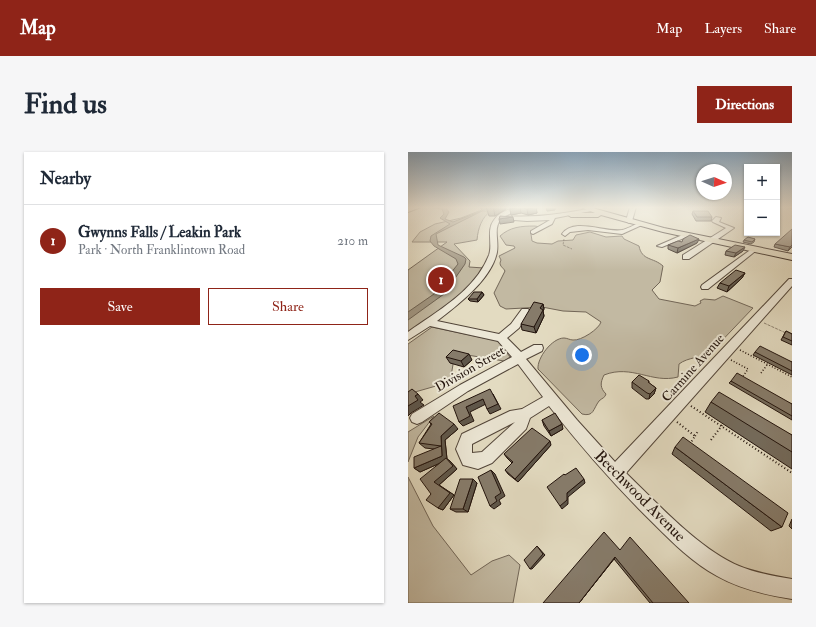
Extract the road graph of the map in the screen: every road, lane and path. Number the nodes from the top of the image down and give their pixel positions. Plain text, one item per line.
1 (494, 228) edge
2 (539, 228) edge
3 (588, 228) edge
4 (588, 228) edge
5 (633, 228) edge
6 (658, 228) edge
7 (731, 228) edge
8 (565, 231) joint
9 (533, 232) dead end
10 (687, 235) junction
11 (712, 240) junction
12 (660, 246) dead end
13 (572, 249) dead end
14 (754, 249) junction
15 (686, 257) dead end
16 (792, 257) edge
17 (792, 281) edge
18 (705, 287) dead end
19 (526, 311) dead end
20 (428, 322) junction
21 (764, 323) dead end
22 (792, 336) edge
23 (408, 337) edge
24 (501, 338) junction
25 (538, 348) dead end
26 (740, 350) dead end
27 (520, 358) junction
28 (730, 360) dead end
29 (769, 364) junction
30 (761, 373) dead end
31 (792, 377) edge
32 (741, 380) edge
33 (552, 398) junction
34 (691, 406) dead end
35 (524, 415) dead end
36 (417, 418) dead end
37 (677, 422) dead end
38 (722, 425) junction
39 (698, 431) dead end
40 (695, 436) junction
41 (711, 440) dead end
42 (689, 445) edge
43 (792, 473) edge
44 (615, 474) junction
45 (792, 589) edge

1 - 20 street
2 - 9 street
3 - 5 street
4 - 8 street
6 - 10 main road
7 - 11 street
8 - 13 path
10 - 11 main road
10 - 12 street
11 - 14 main road
11 - 15 street
14 - 16 main road
14 - 18 street
17 - 44 street, Carmine Avenue
19 - 24 street
20 - 23 street
20 - 24 street
21 - 22 path
24 - 27 street, Beechwood Avenue
25 - 27 street, Division Street
26 - 29 path
27 - 33 street, Beechwood Avenue
27 - 36 street, Division Street
28 - 32 path
29 - 30 path
29 - 31 path
33 - 35 street
33 - 44 street, Beechwood Avenue
34 - 38 path
37 - 40 path
38 - 41 path
38 - 43 path
39 - 40 path
40 - 42 path
44 - 45 street, Beechwood Avenue

